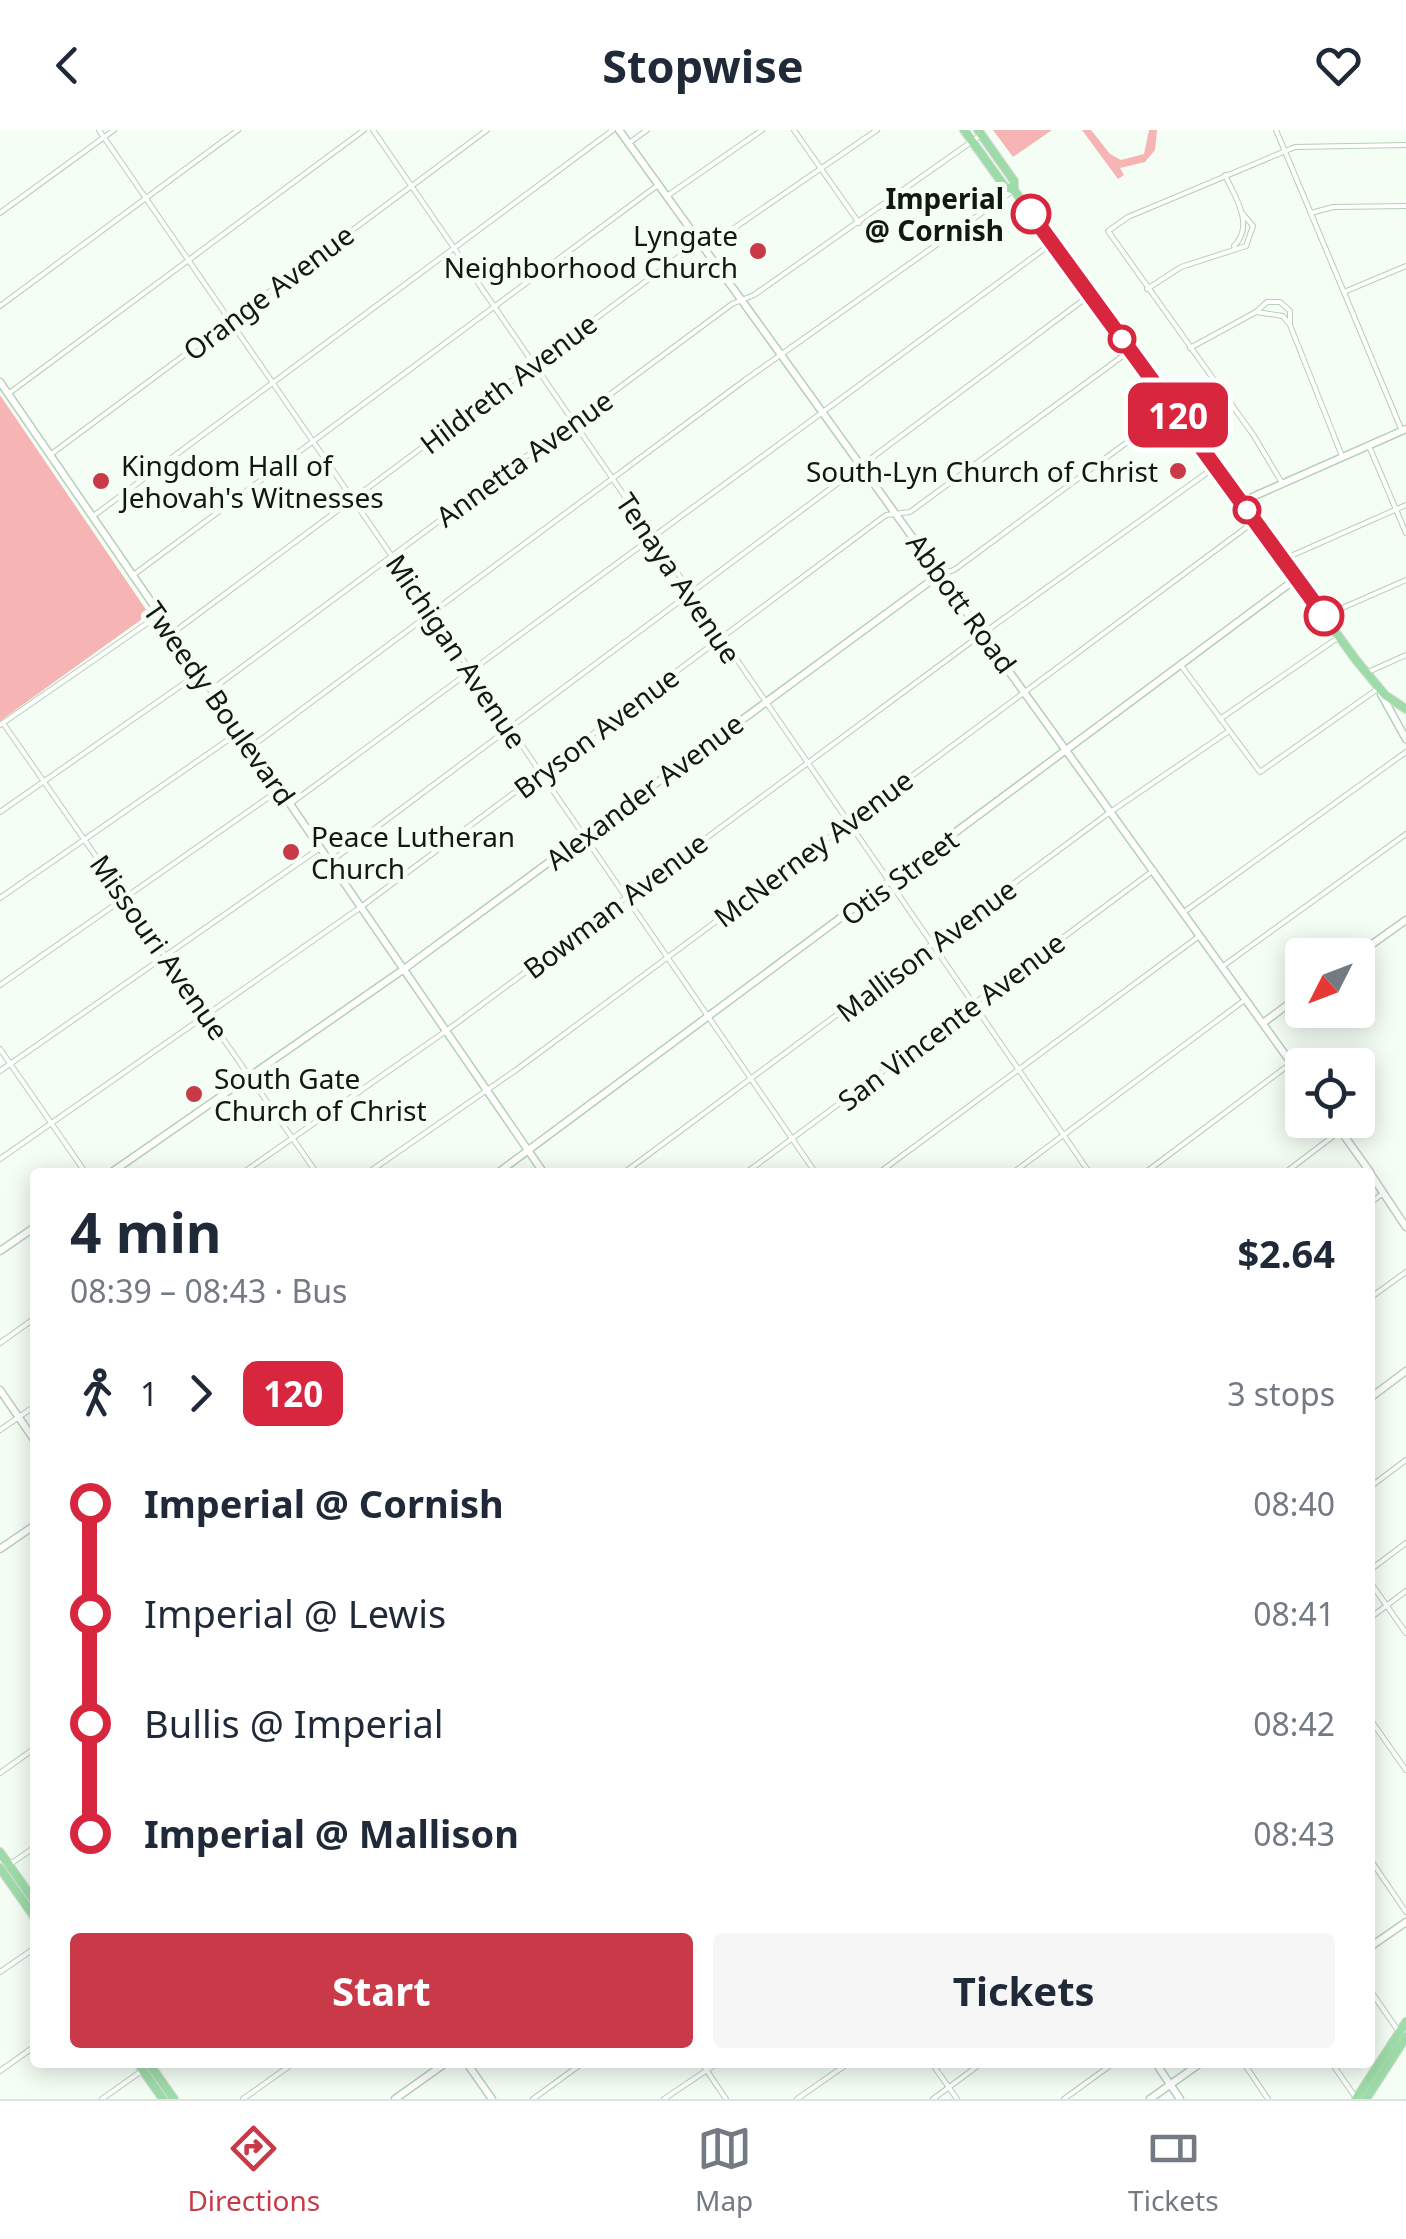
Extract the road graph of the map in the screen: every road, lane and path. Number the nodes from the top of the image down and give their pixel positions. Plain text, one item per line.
1 (99, 130) edge
2 (114, 130) edge
3 (238, 130) edge
4 (364, 130) edge
5 (373, 130) edge
6 (487, 130) edge
7 (616, 130) edge
8 (647, 130) edge
9 (762, 130) edge
10 (794, 130) edge
11 (877, 130) edge
12 (964, 130) edge
13 (1276, 130) edge
14 (980, 132) edge
15 (104, 138) junction
16 (972, 142) junction
17 (628, 143) junction
18 (1406, 144) edge
19 (1285, 150) junction
20 (821, 168) junction
21 (1225, 174) junction
22 (659, 185) junction
23 (411, 186) junction
24 (1014, 190) junction
25 (667, 196) junction
26 (146, 198) junction
27 (1406, 206) edge
28 (1311, 213) junction
29 (0, 214) edge
30 (1242, 214) junction
31 (859, 222) junction
32 (700, 241) junction
33 (1052, 243) junction
34 (454, 248) junction
35 (705, 248) junction
36 (1230, 248) junction
37 (188, 260) junction
38 (1406, 266) edge
39 (1148, 289) junction
40 (1344, 292) junction
41 (1090, 295) junction
42 (742, 300) junction
43 (0, 306) edge
44 (493, 307) junction
45 (1256, 312) junction
46 (230, 321) junction
47 (1290, 324) junction
48 (1190, 348) junction
49 (1131, 350) junction
50 (782, 355) junction
51 (533, 366) junction
52 (0, 382) edge
53 (272, 383) junction
54 (8, 394) junction
55 (1173, 408) junction
56 (822, 410) junction
57 (572, 422) junction
58 (1404, 430) edge
59 (312, 441) junction
60 (1369, 446) junction
61 (50, 455) junction
62 (1342, 457) junction
63 (861, 464) junction
64 (1216, 467) junction
65 (613, 481) junction
66 (1282, 483) junction
67 (352, 498) junction
68 (1241, 502) junction
69 (1406, 505) edge
70 (1396, 510) junction
71 (897, 514) junction
72 (92, 517) junction
73 (1254, 521) junction
74 (1406, 534) edge
75 (652, 537) junction
76 (391, 556) junction
77 (1284, 560) junction
78 (940, 574) junction
79 (132, 576) junction
80 (1297, 578) junction
81 (1406, 580) edge
82 (691, 595) junction
83 (431, 613) junction
84 (159, 615) junction
85 (1324, 616) junction
86 (172, 633) junction
87 (984, 634) junction
88 (1339, 637) junction
89 (722, 639) junction
90 (1405, 656) edge
91 (1180, 664) junction
92 (470, 670) junction
93 (199, 673) junction
94 (1366, 673) junction
95 (1378, 688) junction
96 (211, 690) junction
97 (1024, 690) junction
98 (764, 702) junction
99 (1406, 709) edge
100 (1220, 719) junction
101 (1, 724) edge
102 (510, 729) junction
103 (240, 732) junction
104 (1229, 732) junction
105 (1406, 739) edge
106 (250, 748) junction
107 (1066, 748) junction
108 (1406, 752) edge
109 (806, 764) junction
110 (541, 774) junction
111 (43, 782) junction
112 (280, 790) junction
113 (290, 804) junction
114 (0, 812) edge
115 (1112, 812) junction
116 (848, 823) junction
117 (1406, 834) edge
118 (584, 836) junction
119 (84, 839) junction
120 (320, 848) junction
121 (330, 862) junction
122 (1154, 870) junction
123 (890, 884) junction
124 (126, 897) junction
125 (0, 898) edge
126 (626, 898) junction
127 (361, 907) junction
128 (1184, 912) junction
129 (1406, 920) edge
130 (1200, 935) junction
131 (1375, 942) edge
132 (933, 945) junction
133 (166, 955) junction
134 (667, 957) junction
135 (1223, 966) junction
136 (404, 969) junction
137 (0, 984) edge
138 (1246, 998) junction
139 (973, 1005) junction
140 (1285, 1007) edge
141 (207, 1014) junction
142 (710, 1020) junction
143 (1264, 1023) junction
144 (446, 1031) junction
145 (0, 1049) edge
146 (1285, 1053) edge
147 (10, 1064) junction
148 (1285, 1068) edge
149 (1018, 1070) junction
150 (0, 1072) edge
151 (250, 1076) junction
152 (751, 1080) junction
153 (487, 1091) junction
154 (51, 1123) junction
155 (1064, 1136) junction
156 (1331, 1138) edge
157 (1345, 1138) edge
158 (292, 1139) junction
159 (792, 1140) junction
160 (528, 1151) junction
161 (0, 1159) edge
162 (82, 1168) edge
163 (118, 1168) edge
164 (250, 1168) edge
165 (313, 1168) edge
166 (376, 1168) edge
167 (505, 1168) edge
168 (540, 1168) edge
169 (631, 1168) edge
170 (753, 1168) edge
171 (812, 1168) edge
172 (885, 1168) edge
173 (1020, 1168) edge
174 (1086, 1168) edge
175 (1151, 1168) edge
176 (1291, 1168) edge
177 (1366, 1168) edge
178 (1375, 1180) edge
179 (1384, 1193) junction
180 (1375, 1199) edge
181 (1404, 1214) edge
182 (1406, 1227) edge
183 (30, 1230) edge
184 (0, 1251) edge
185 (1406, 1272) edge
186 (1375, 1294) edge
187 (30, 1322) edge
188 (0, 1343) edge
189 (1406, 1371) edge
190 (0, 1390) edge
191 (1375, 1394) edge
192 (30, 1410) edge
193 (18, 1418) junction
194 (0, 1430) edge
195 (30, 1434) edge
196 (1406, 1460) edge
197 (1375, 1482) edge
198 (30, 1528) edge
199 (1406, 1543) edge
200 (0, 1549) edge
201 (1375, 1566) edge
202 (1375, 1589) edge
203 (1406, 1591) edge
204 (1387, 1606) junction
205 (1375, 1614) edge
206 (1406, 1633) edge
207 (1375, 1726) edge
208 (30, 1752) edge
209 (1406, 1770) edge
210 (0, 1773) edge
211 (30, 1850) edge
212 (0, 1852) edge
213 (1375, 1866) edge
214 (3, 1869) edge
215 (30, 1897) edge
216 (30, 1910) edge
217 (1406, 1912) edge
218 (1406, 1922) edge
219 (1375, 1944) edge
220 (30, 1951) edge
221 (0, 1972) edge
222 (1375, 1997) edge
223 (1406, 2022) edge
224 (1402, 2035) edge
225 (30, 2050) edge
226 (142, 2068) edge
227 (148, 2068) edge
228 (148, 2068) edge
229 (287, 2068) edge
230 (439, 2068) edge
231 (470, 2068) edge
232 (576, 2068) edge
233 (704, 2068) edge
234 (710, 2068) edge
235 (841, 2068) edge
236 (935, 2068) edge
237 (974, 2068) edge
238 (1108, 2068) edge
239 (1159, 2068) edge
240 (1194, 2068) edge
241 (1247, 2068) edge
242 (1335, 2068) edge
243 (0, 2071) edge
244 (706, 2071) junction
245 (1170, 2085) junction
246 (949, 2088) junction
247 (102, 2099) edge
248 (163, 2099) edge
249 (174, 2099) edge
250 (243, 2099) edge
251 (395, 2099) edge
252 (492, 2099) edge
253 (533, 2099) edge
254 (664, 2099) edge
255 (726, 2099) edge
256 (797, 2099) edge
257 (933, 2099) edge
258 (956, 2099) edge
259 (1064, 2099) edge
260 (1150, 2099) edge
261 (1180, 2099) edge
262 (1268, 2099) edge
263 (1356, 2099) edge
264 (1366, 2099) edge

1 - 15 street, Michigan Avenue
2 - 15 street
3 - 26 street
4 - 37 street
5 - 23 street, Tenaya Avenue
6 - 23 street, Orange Avenue
7 - 17 street, Abbott Road
7 - 34 street
8 - 17 street
9 - 25 street
10 - 20 street
11 - 20 street
12 - 16 main road
13 - 19 street
14 - 16 street, Annetta Avenue
14 - 24 main road
15 - 26 street, Michigan Avenue
15 - 29 street
16 - 24 main road
16 - 31 street, Annetta Avenue
17 - 22 street, Abbott Road
18 - 19 street
19 - 21 street
19 - 28 street
20 - 31 street
20 - 35 street
21 - 30 street
21 - 39 street
22 - 25 street, Abbott Road
22 - 44 street
23 - 34 street, Tenaya Avenue
23 - 46 street, Orange Avenue
24 - 33 main road
24 - 50 street
25 - 32 street, Abbott Road
26 - 37 street, Michigan Avenue
26 - 43 street
27 - 28 street
28 - 40 street
30 - 36 street
30 - 36 street
31 - 42 street, Annetta Avenue
32 - 35 street, Abbott Road
32 - 51 street, Hildreth Avenue
33 - 41 main road
33 - 56 street
34 - 44 street, Tenaya Avenue
34 - 53 street
35 - 42 street, Abbott Road
36 - 39 street
37 - 46 street, Michigan Avenue
37 - 54 street
38 - 40 street
39 - 48 street
40 - 58 street
41 - 49 main road
41 - 63 street
42 - 50 street, Abbott Road
42 - 57 street, Annetta Avenue
44 - 51 street, Tenaya Avenue
44 - 59 street
45 - 47 street
45 - 47 street
45 - 48 street
46 - 53 street, Michigan Avenue
46 - 61 street, Orange Avenue
47 - 62 street
48 - 66 street
49 - 55 main road
49 - 71 street, Bryson Avenue
50 - 56 street, Abbott Road
50 - 65 street
51 - 57 street, Tenaya Avenue
51 - 67 street, Hildreth Avenue
52 - 54 street, Tweedy Boulevard
53 - 59 street, Michigan Avenue
53 - 72 street
54 - 61 street, Tweedy Boulevard
55 - 64 main road
55 - 78 street, Alexander Avenue
56 - 63 street, Abbott Road
56 - 75 street
57 - 65 street, Tenaya Avenue
57 - 76 street, Annetta Avenue
58 - 60 street
59 - 67 street, Michigan Avenue
59 - 79 street
60 - 62 street
60 - 70 street
61 - 72 street, Tweedy Boulevard
62 - 66 street
63 - 71 street, Abbott Road
63 - 82 street
64 - 68 main road
64 - 87 street, Bowman Avenue
65 - 75 street, Tenaya Avenue
65 - 83 street
66 - 68 street
67 - 76 street, Michigan Avenue
67 - 86 street, Hildreth Avenue
68 - 73 main road
69 - 70 street
70 - 74 street
70 - 77 street
71 - 78 street, Abbott Road
71 - 89 street, Bryson Avenue
72 - 79 street, Tweedy Boulevard
73 - 77 main road
73 - 97 street, McNerney Avenue
75 - 82 street, Tenaya Avenue
75 - 92 street
76 - 83 street, Michigan Avenue
76 - 96 street, Annetta Avenue
77 - 80 main road
78 - 87 street, Abbott Road
78 - 98 street, Alexander Avenue
79 - 84 street, Tweedy Boulevard
80 - 85 main road
80 - 91 street, Otis Street
81 - 85 street
82 - 89 street, Tenaya Avenue
82 - 102 street
83 - 92 street, Michigan Avenue
83 - 106 street
84 - 86 street, Tweedy Boulevard
84 - 101 street
85 - 88 main road
86 - 93 street, Tweedy Boulevard
87 - 97 street, Abbott Road
87 - 109 street, Bowman Avenue
88 - 94 main road
88 - 100 street
89 - 98 street, Tenaya Avenue
89 - 110 street, Bryson Avenue
90 - 94 street
91 - 100 street
91 - 107 street, Otis Street
92 - 102 street, Michigan Avenue
92 - 113 street
93 - 96 street, Tweedy Boulevard
93 - 111 street
94 - 95 main road
95 - 99 main road
95 - 104 street
95 - 105 street
96 - 103 street, Tweedy Boulevard
97 - 107 street, Abbott Road
97 - 116 street, McNerney Avenue
98 - 109 street, Tenaya Avenue
98 - 118 street, Alexander Avenue
100 - 104 street
101 - 111 street, Missouri Avenue
102 - 110 street, Michigan Avenue
102 - 121 street
103 - 106 street, Tweedy Boulevard
103 - 119 street
104 - 115 street, Mallison Avenue
106 - 112 street, Tweedy Boulevard
107 - 115 street, Abbott Road
107 - 123 street, Otis Street
108 - 128 street
109 - 116 street, Tenaya Avenue
109 - 126 street, Bowman Avenue
110 - 118 street, Michigan Avenue
110 - 127 street, Bryson Avenue
111 - 114 street
111 - 119 street, Missouri Avenue
112 - 113 street, Tweedy Boulevard
112 - 124 street
113 - 120 street, Tweedy Boulevard
115 - 122 street, Abbott Road
115 - 132 street, Mallison Avenue
116 - 123 street, Tenaya Avenue
116 - 134 street, McNerney Avenue
117 - 135 street
118 - 126 street, Michigan Avenue
118 - 136 street, Alexander Avenue
119 - 124 street, Missouri Avenue
119 - 125 street
120 - 121 street, Tweedy Boulevard
120 - 133 street
121 - 127 street, Tweedy Boulevard
122 - 128 street, Abbott Road
122 - 139 street, San Vincente Avenue
123 - 132 street, Tenaya Avenue
123 - 142 street, Otis Street
124 - 133 street, Missouri Avenue
124 - 137 street
126 - 134 street, Michigan Avenue
126 - 144 street, Bowman Avenue
127 - 136 street, Tweedy Boulevard
127 - 141 street, Bryson Avenue
128 - 130 street, Abbott Road
129 - 131 street
130 - 135 street, Abbott Road
130 - 149 street
132 - 139 street, Tenaya Avenue
132 - 152 street, Mallison Avenue
133 - 141 street, Missouri Avenue
133 - 147 street
134 - 142 street, Michigan Avenue
134 - 153 street, McNerney Avenue
135 - 138 street, Abbott Road
136 - 144 street, Tweedy Boulevard
136 - 151 street, Alexander Avenue
138 - 143 street, Abbott Road
138 - 155 street
139 - 149 street, Tenaya Avenue
139 - 159 street, San Vincente Avenue
140 - 143 street
141 - 151 street, Missouri Avenue
141 - 154 street, Bryson Avenue
142 - 152 street, Michigan Avenue
142 - 160 street, Otis Street
143 - 146 street, Abbott Road
144 - 153 street, Tweedy Boulevard
144 - 158 street, Bowman Avenue
145 - 147 street
147 - 150 street
147 - 154 street
148 - 175 street
149 - 155 street, Tenaya Avenue
149 - 172 street
151 - 158 street, Missouri Avenue
151 - 163 street, Alexander Avenue
152 - 159 street, Michigan Avenue
152 - 169 street, Mallison Avenue
153 - 160 street, Tweedy Boulevard
153 - 166 street, McNerney Avenue
154 - 161 street, Bryson Avenue
154 - 162 street
155 - 173 street
155 - 174 street, Tenaya Avenue
156 - 176 street
157 - 177 street
158 - 164 street, Bowman Avenue
158 - 165 street, Missouri Avenue
159 - 170 street, San Vincente Avenue
159 - 171 street, Michigan Avenue
160 - 167 street, Otis Street
160 - 168 street, Tweedy Boulevard
178 - 179 street
179 - 180 street
179 - 181 street
179 - 182 street
183 - 184 street
185 - 186 street
187 - 188 street
189 - 191 street
190 - 193 street
192 - 193 street
193 - 194 street
193 - 195 street
196 - 197 street
198 - 200 street
199 - 201 street
202 - 204 street
203 - 204 street
204 - 205 street
204 - 206 street
207 - 209 street
208 - 210 street
211 - 214 street
212 - 214 main road
213 - 217 street
214 - 215 main road
214 - 216 main road
218 - 219 street
220 - 221 street
222 - 224 street
223 - 224 main road
224 - 263 main road
224 - 264 main road
225 - 243 street
226 - 247 street
227 - 248 main road
228 - 249 main road
229 - 250 street
230 - 251 street
231 - 252 street
232 - 253 street
233 - 244 street
234 - 244 street
235 - 256 street
236 - 246 street
237 - 246 street
238 - 259 street
239 - 245 street
240 - 245 street
241 - 262 street
242 - 263 street
244 - 254 street
244 - 255 street
245 - 260 street
245 - 261 street
246 - 257 street
246 - 258 street

